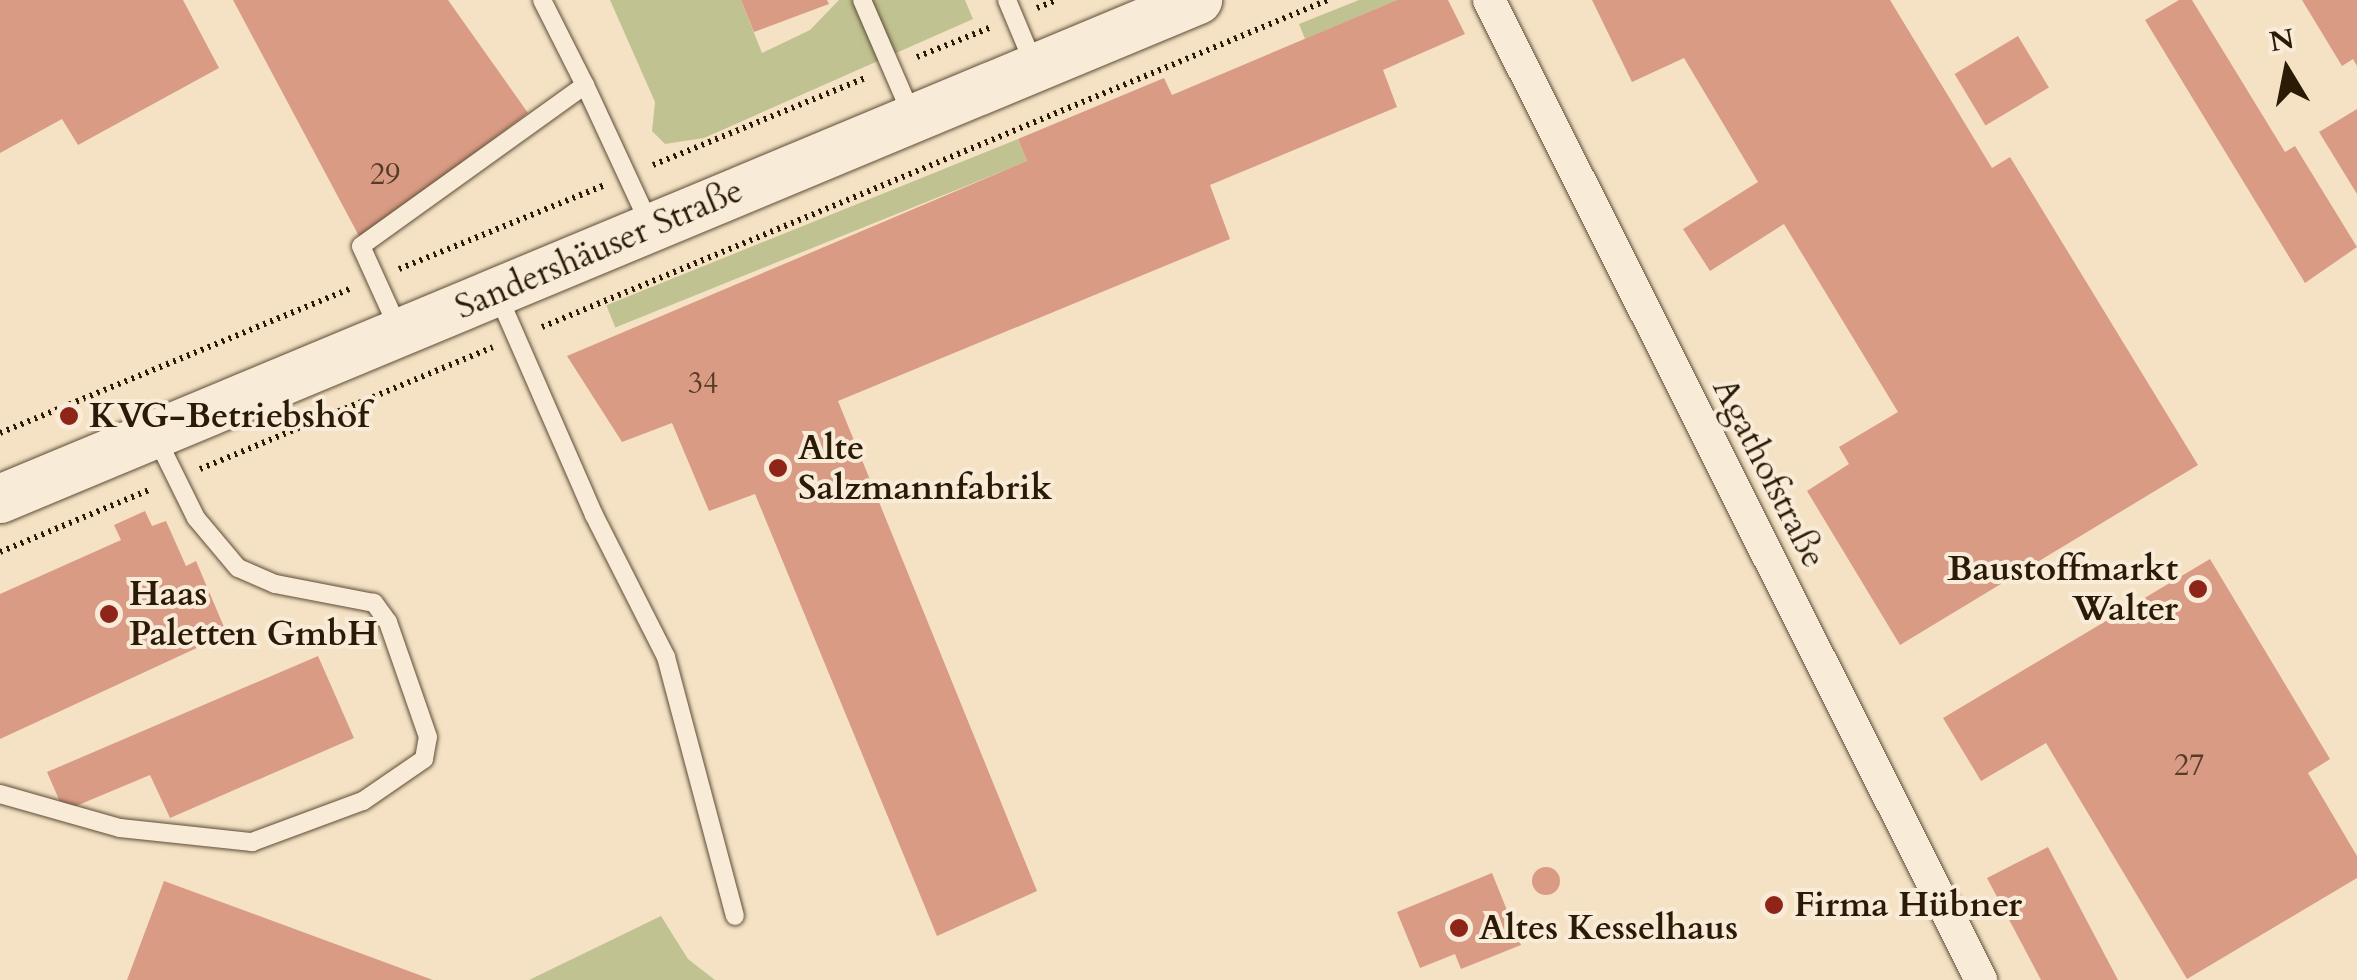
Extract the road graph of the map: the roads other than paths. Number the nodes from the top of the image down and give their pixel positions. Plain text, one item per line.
1 (542, 0) edge
2 (862, 0) edge
3 (1198, 0) edge
4 (1488, 0) edge
5 (1011, 9) edge
6 (1035, 68) junction
7 (584, 85) junction
8 (913, 118) junction
9 (651, 228) junction
10 (497, 292) junction
11 (400, 332) junction
12 (154, 434) junction
13 (0, 499) edge
14 (0, 794) edge
15 (735, 916) dead end
16 (1981, 980) edge

1 - 7 lane
2 - 8 lane
3 - 6 main road, Sandershäuser Straße
4 - 16 street, Agathofstraße
5 - 6 lane
6 - 8 main road, Sandershäuser Straße
7 - 9 lane
7 - 11 lane
8 - 9 main road, Sandershäuser Straße
9 - 10 main road, Sandershäuser Straße
10 - 11 main road, Sandershäuser Straße
10 - 15 lane
11 - 12 main road, Sandershäuser Straße
12 - 13 main road, Sandershäuser Straße
12 - 14 lane

